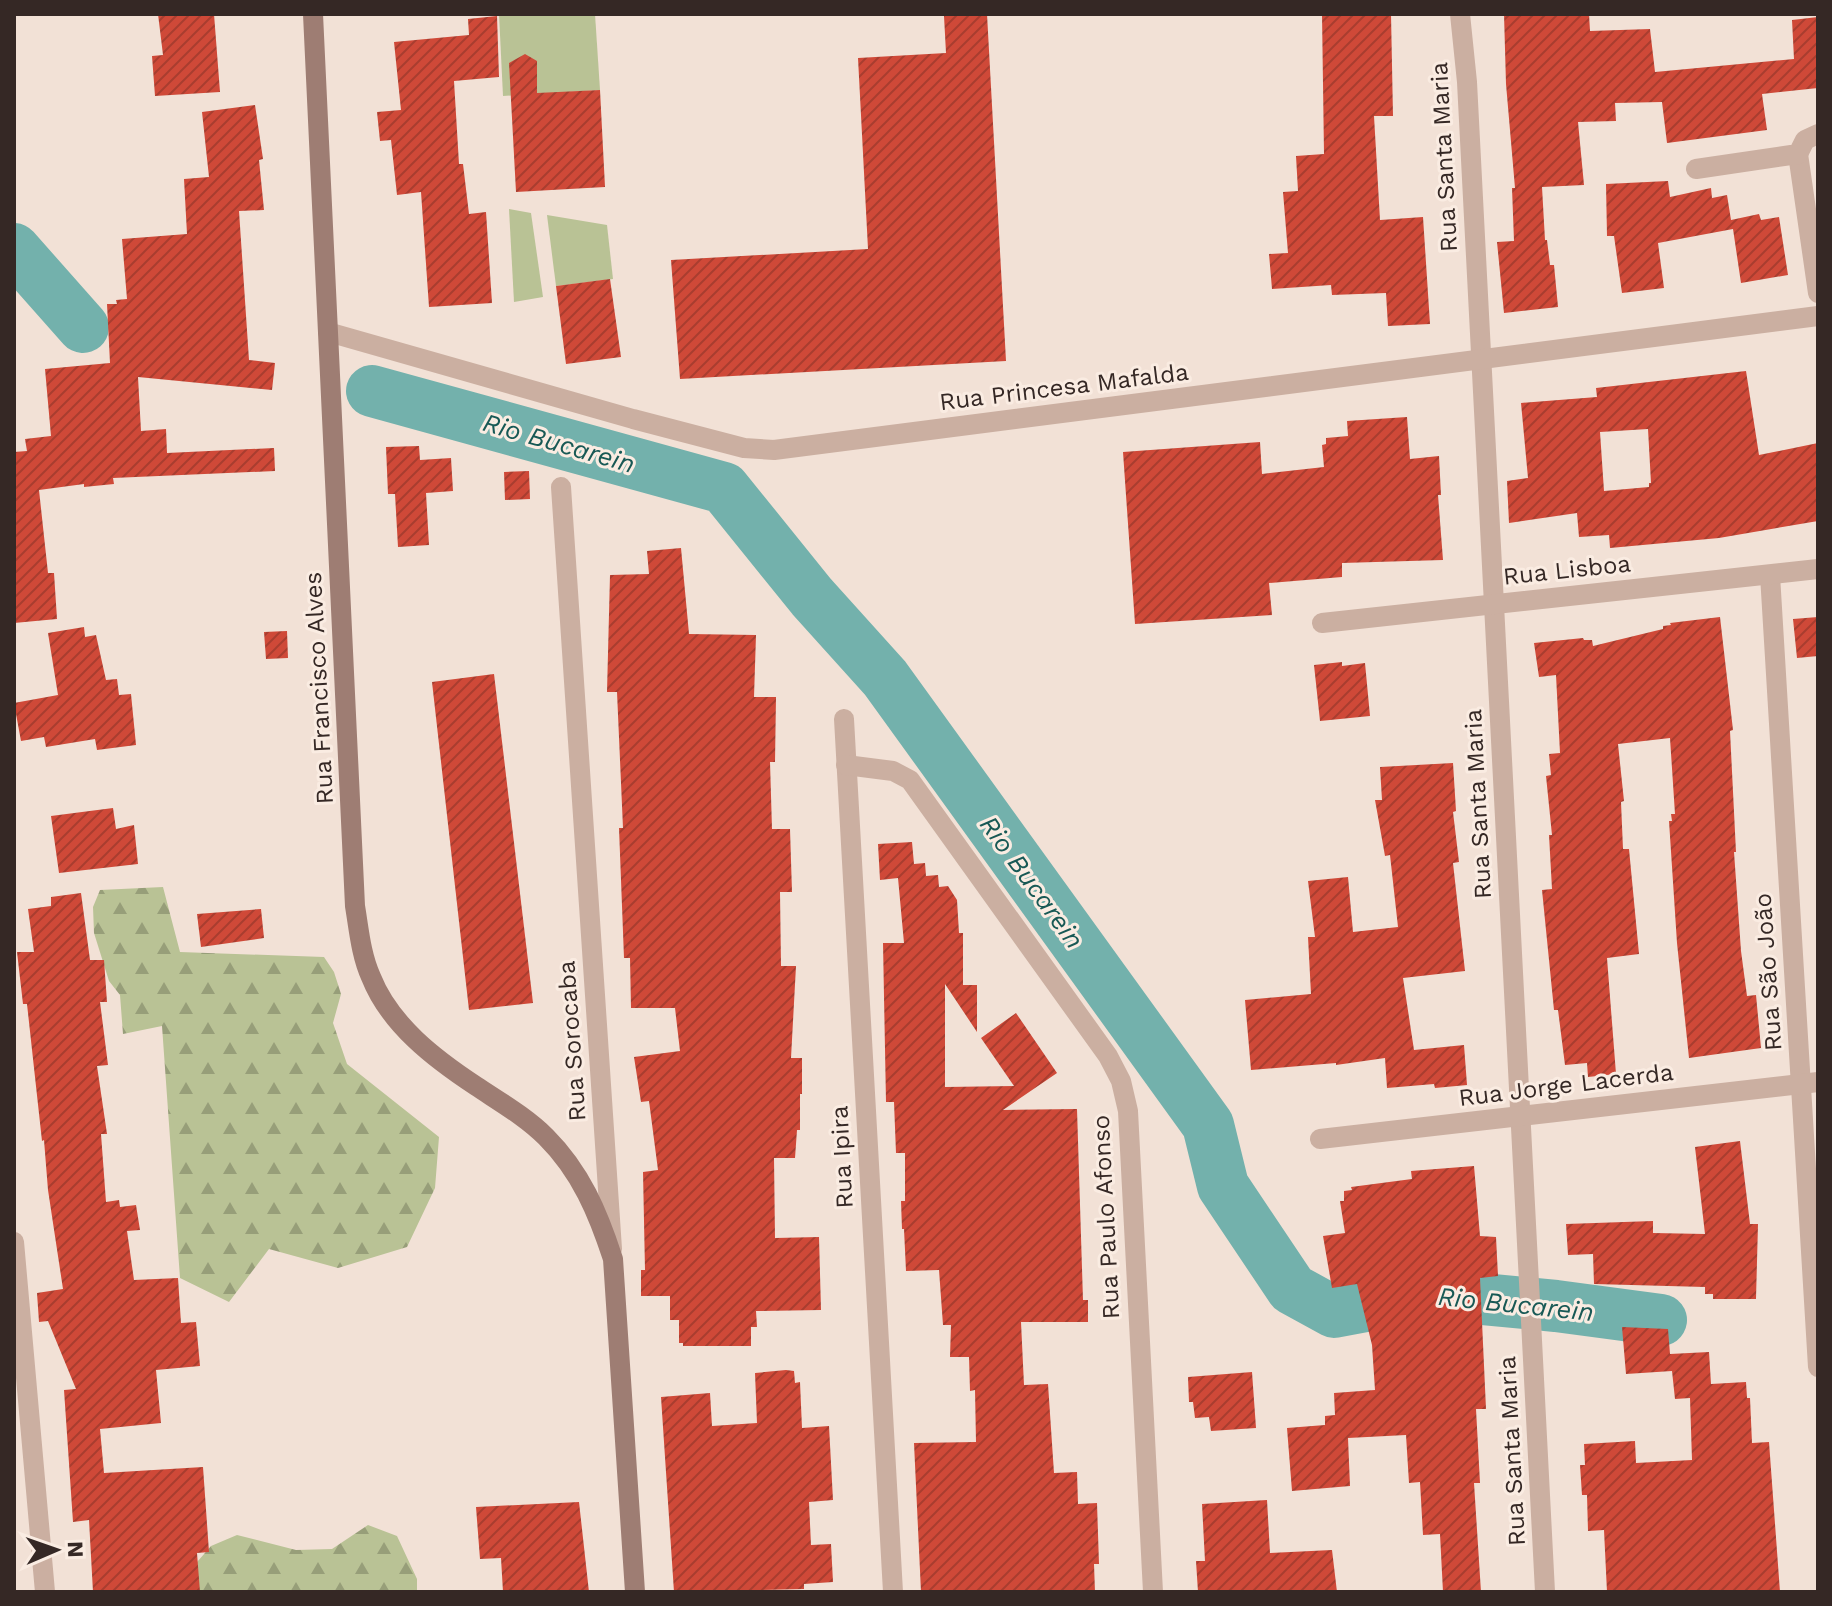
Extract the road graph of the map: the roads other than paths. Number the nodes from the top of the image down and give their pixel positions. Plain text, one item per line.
1 (313, 14) edge
2 (1460, 14) edge
3 (1818, 134) edge
4 (1798, 154) junction
5 (1696, 169) dead end
6 (1818, 293) edge
7 (1818, 316) edge
8 (328, 332) junction
9 (1481, 359) junction
10 (561, 487) dead end
11 (1818, 569) edge
12 (1770, 575) junction
13 (1493, 604) junction
14 (1322, 623) dead end
15 (844, 719) dead end
16 (846, 765) junction
17 (1809, 1083) edge
18 (1520, 1116) junction
19 (1320, 1139) dead end
20 (14, 1242) edge
21 (613, 1259) junction
22 (1818, 1367) edge
23 (45, 1592) edge
24 (635, 1592) edge
25 (893, 1592) edge
26 (1153, 1592) edge
27 (1545, 1592) edge

1 - 8 main road, Rua Francisco Alves
2 - 9 street, Rua Santa Maria
3 - 4 street
4 - 5 street
4 - 6 street
7 - 9 street, Rua Princesa Mafalda
8 - 9 street, Rua Princesa Mafalda
8 - 21 main road, Rua Francisco Alves
9 - 13 street, Rua Santa Maria
10 - 21 street, Rua Sorocaba
11 - 12 street, Rua Lisboa
12 - 13 street, Rua Lisboa
12 - 17 street, Rua São João
13 - 14 street, Rua Lisboa
13 - 18 street, Rua Santa Maria
15 - 16 street, Rua Ipira
16 - 25 street, Rua Ipira
16 - 26 street, Rua Paulo Afonso
17 - 18 street, Rua Jorge Lacerda
17 - 22 street, Rua São João
18 - 19 street, Rua Jorge Lacerda
18 - 27 street, Rua Santa Maria
20 - 23 street
21 - 24 main road, Rua Sorocaba

